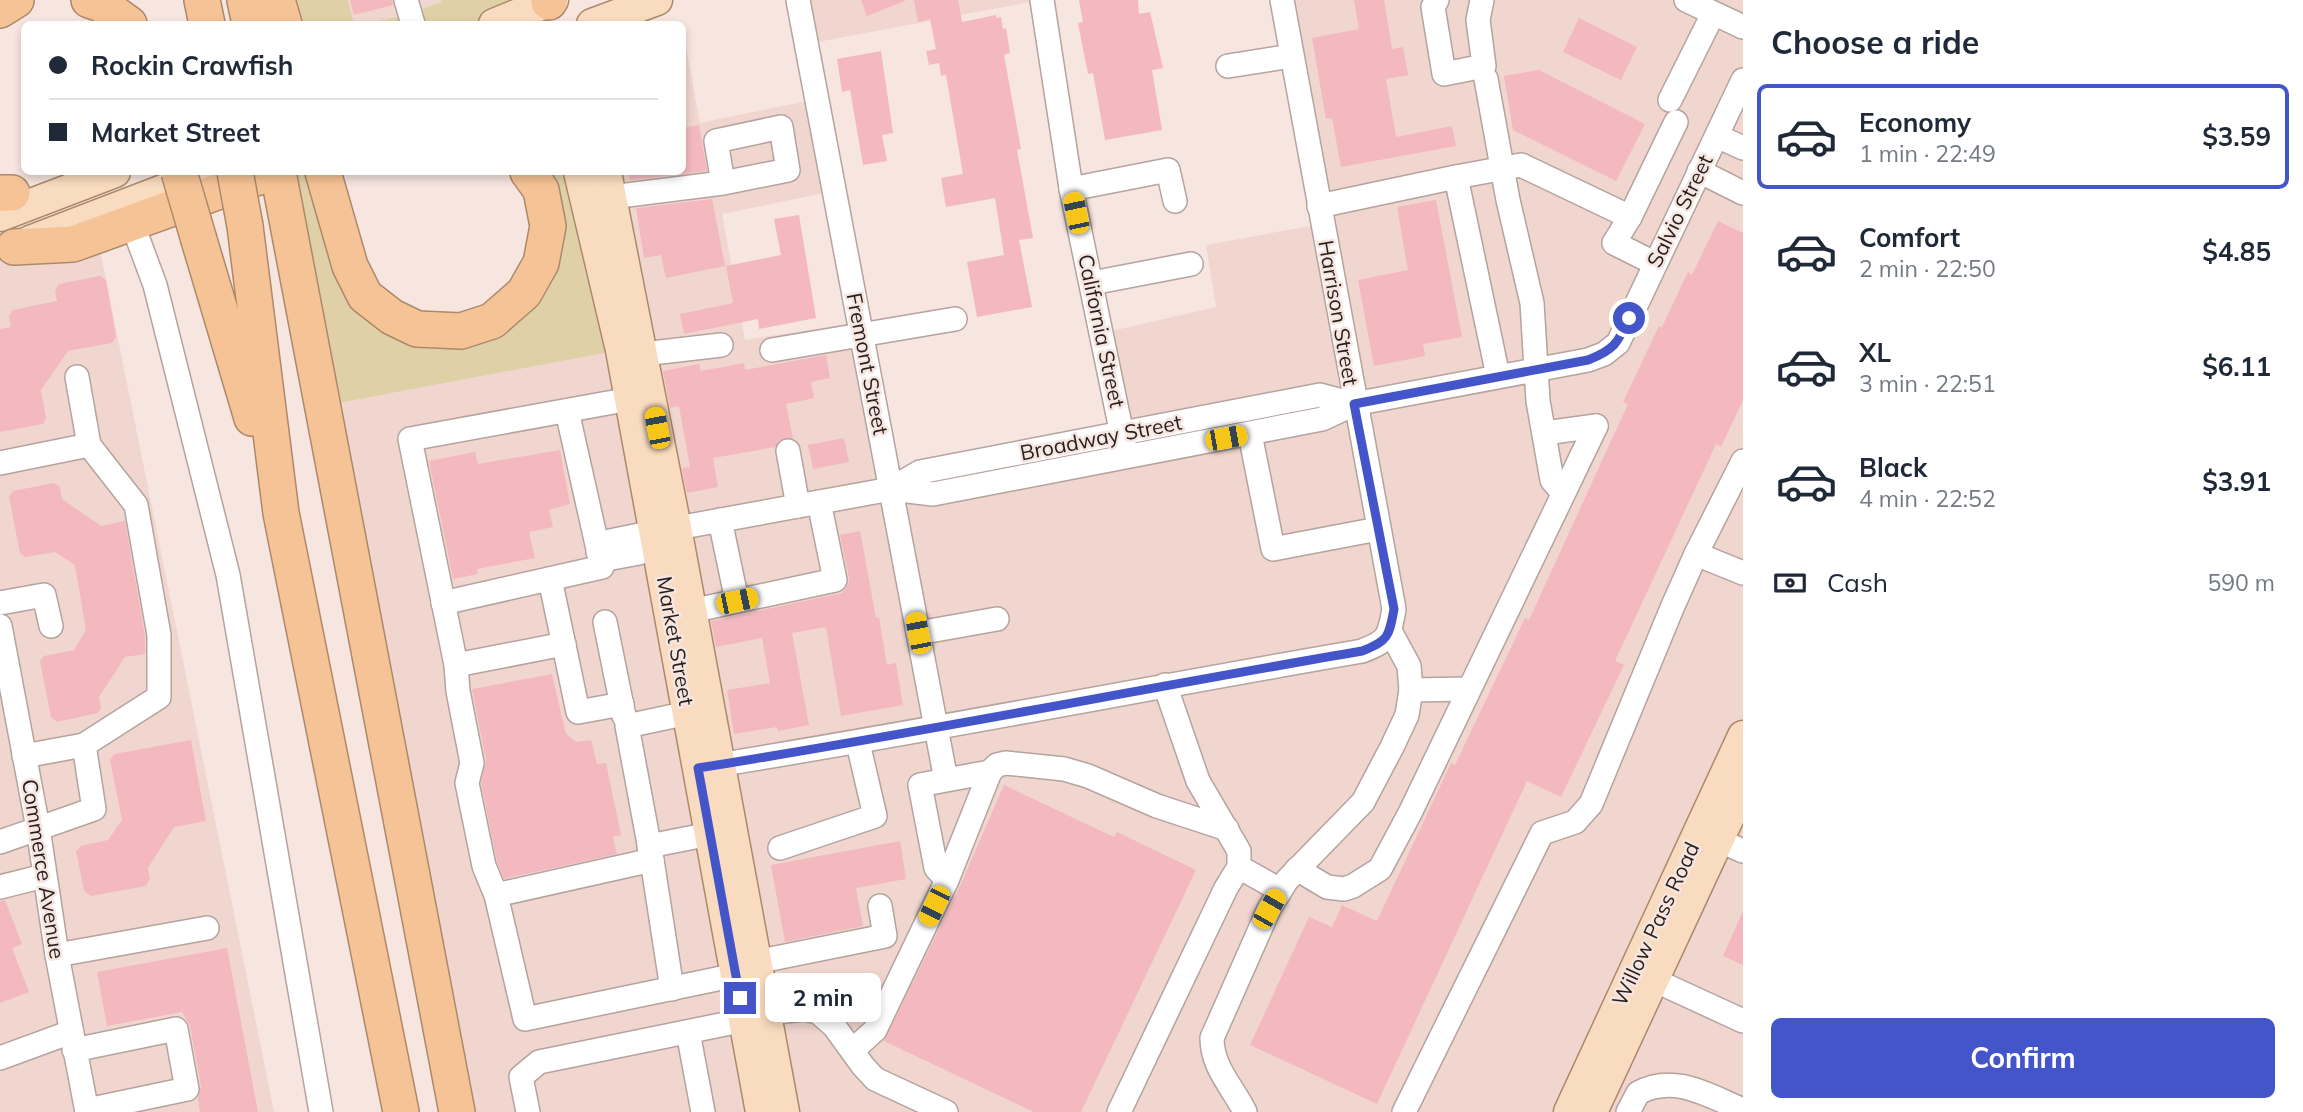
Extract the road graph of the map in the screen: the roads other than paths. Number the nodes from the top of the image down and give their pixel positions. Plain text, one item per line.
1 (16, 0) edge
2 (89, 0) edge
3 (202, 0) edge
4 (245, 0) edge
5 (277, 0) edge
6 (406, 0) edge
7 (798, 0) edge
8 (1042, 0) edge
9 (1282, 0) edge
10 (1437, 0) edge
11 (1482, 0) edge
12 (1686, 0) edge
13 (552, 7) edge
14 (0, 10) edge
15 (647, 10) edge
16 (1713, 14) junction
17 (125, 21) edge
18 (206, 21) edge
19 (249, 21) edge
20 (283, 21) edge
21 (412, 21) edge
22 (504, 21) edge
23 (604, 21) edge
24 (1743, 27) edge
25 (1292, 56) junction
26 (1228, 66) dead end
27 (1486, 79) dead end
28 (1740, 95) edge
29 (1717, 136) junction
30 (1743, 148) edge
31 (1502, 168) junction
32 (1699, 171) junction
33 (62, 175) edge
34 (103, 175) edge
35 (180, 175) edge
36 (202, 175) edge
37 (236, 175) edge
38 (268, 175) edge
39 (277, 175) edge
40 (530, 175) edge
41 (580, 175) edge
42 (1455, 177) junction
43 (326, 182) edge
44 (723, 183) dead end
45 (608, 184) edge
46 (1071, 189) junction
47 (1743, 193) edge
48 (3, 201) edge
49 (1175, 201) dead end
50 (1319, 206) junction
51 (1630, 217) junction
52 (132, 223) junction
53 (7, 250) edge
54 (1191, 264) dead end
55 (1654, 264) junction
56 (1092, 283) junction
57 (955, 319) dead end
58 (862, 335) junction
59 (1618, 343) joint
60 (721, 345) dead end
61 (772, 350) dead end
62 (632, 355) junction
63 (1537, 369) junction
64 (1497, 376) junction
65 (77, 377) dead end
66 (630, 399) junction
67 (1354, 404) junction
68 (567, 411) junction
69 (1545, 433) junction
70 (1251, 434) junction
71 (89, 445) junction
72 (1125, 445) junction
73 (788, 451) dead end
74 (1743, 461) edge
75 (0, 463) edge
76 (891, 489) junction
77 (1563, 493) junction
78 (809, 504) junction
79 (281, 513) junction
80 (720, 520) junction
81 (1378, 529) junction
82 (665, 530) junction
83 (598, 552) junction
84 (1696, 554) junction
85 (1741, 575) edge
86 (550, 579) junction
87 (737, 601) junction
88 (0, 603) edge
89 (443, 603) junction
90 (691, 611) junction
91 (997, 619) dead end
92 (605, 622) dead end
93 (51, 625) dead end
94 (0, 626) edge
95 (1390, 631) junction
96 (918, 633) junction
97 (564, 644) junction
98 (3, 660) edge
99 (456, 665) junction
100 (1166, 685) junction
101 (6, 689) edge
102 (1468, 689) junction
103 (1411, 690) junction
104 (688, 713) junction
105 (624, 715) junction
106 (936, 728) junction
107 (1743, 736) edge
108 (858, 743) junction
109 (84, 745) junction
110 (24, 755) junction
111 (709, 766) junction
112 (990, 772) junction
113 (946, 780) junction
114 (1742, 790) edge
115 (38, 828) junction
116 (1227, 829) junction
117 (710, 834) junction
118 (0, 842) edge
119 (1731, 845) edge
120 (780, 848) dead end
121 (650, 853) junction
122 (1239, 867) junction
123 (1297, 869) junction
124 (44, 876) junction
125 (947, 880) junction
126 (0, 887) edge
127 (1280, 890) junction
128 (496, 895) junction
129 (880, 906) dead end
130 (207, 928) dead end
131 (57, 955) junction
132 (746, 969) junction
133 (1654, 980) junction
134 (672, 989) junction
135 (756, 1017) junction
136 (1743, 1021) edge
137 (688, 1032) junction
138 (72, 1041) junction
139 (853, 1050) junction
140 (0, 1058) edge
141 (1743, 1110) edge
142 (87, 1111) edge
143 (321, 1112) edge
144 (401, 1112) edge
145 (457, 1112) edge
146 (528, 1112) edge
147 (703, 1112) edge
148 (761, 1112) edge
149 (784, 1112) edge
150 (946, 1112) edge
151 (1119, 1112) edge
152 (1245, 1112) edge
153 (1256, 1112) edge
154 (1264, 1112) edge
155 (1404, 1112) edge
156 (1569, 1112) edge
157 (1592, 1112) edge
158 (1628, 1112) edge

1 - 14 highway
2 - 17 highway
3 - 18 highway
4 - 19 highway
5 - 20 highway
6 - 21 street
7 - 58 street, Fremont Street
8 - 46 street, California Street
9 - 25 street, Harrison Street
10 - 11 street
12 - 16 street
13 - 22 main road
15 - 23 main road
16 - 24 street
16 - 51 street
25 - 26 street
25 - 50 street, Harrison Street
27 - 31 street
28 - 29 street, Salvio Street
29 - 30 street
29 - 32 street, Salvio Street
31 - 42 street
31 - 51 street
31 - 63 street
32 - 47 street
32 - 55 street, Salvio Street
33 - 48 main road
34 - 48 main road
35 - 79 highway, bridge
36 - 53 main road
37 - 79 highway, bridge
38 - 52 highway
39 - 145 highway
40 - 43 highway
41 - 62 main road, Market Street
42 - 50 street
42 - 64 street
44 - 45 street
45 - 62 main road, Market Street
46 - 49 street
46 - 56 street, California Street
50 - 67 street, Harrison Street
51 - 55 street
52 - 53 highway
52 - 143 street
54 - 56 street
55 - 59 street, Salvio Street
56 - 72 street, California Street
57 - 58 street
58 - 61 street
58 - 76 street, Fremont Street
59 - 63 street, Broadway Street
60 - 62 street
62 - 66 main road, Market Street
62 - 82 main road, Market Street
63 - 64 street, Broadway Street
63 - 69 street
64 - 67 street, Broadway Street
65 - 71 street
66 - 68 street
66 - 82 main road, Market Street
67 - 70 street, Broadway Street
67 - 72 street, Broadway Street
67 - 81 street, Harrison Street
68 - 83 street
68 - 89 street
69 - 77 street
69 - 77 street
70 - 72 street, Broadway Street
70 - 81 street
71 - 75 street
71 - 109 street
72 - 76 street, Broadway Street
73 - 78 street
74 - 84 street
76 - 78 street, Broadway Street
76 - 96 street, Fremont Street
77 - 102 street
78 - 80 street, Broadway Street
78 - 87 street
79 - 144 highway
80 - 82 street, Broadway Street
80 - 87 street
81 - 95 street, Harrison Street
82 - 83 street
82 - 90 main road, Market Street
82 - 104 main road, Market Street
83 - 86 street
84 - 85 street
84 - 155 street
86 - 89 street
86 - 97 street
87 - 90 street
88 - 93 street
89 - 99 street
90 - 111 main road, Market Street
91 - 96 street
92 - 105 street
94 - 98 street, Commerce Avenue
95 - 100 street
95 - 103 street
96 - 106 street, Fremont Street
97 - 99 street
97 - 105 street
98 - 101 street, Commerce Avenue
99 - 128 street
100 - 106 street
100 - 116 street
101 - 110 street, Commerce Avenue
102 - 103 street
102 - 123 street
103 - 123 street
104 - 105 street
104 - 111 main road, Market Street
105 - 121 street
106 - 108 street
106 - 113 street, Fremont Street
107 - 156 main road, Willow Pass Road
108 - 111 street
108 - 120 street
109 - 110 street
109 - 115 street
110 - 115 street, Commerce Avenue
111 - 117 main road, Market Street
111 - 132 main road, Market Street
112 - 113 street
112 - 116 street
112 - 125 street
113 - 125 street
114 - 119 main road, Willow Pass Road
115 - 118 street
115 - 124 street, Commerce Avenue
116 - 122 street
117 - 121 street
117 - 132 main road, Market Street
119 - 133 main road, Willow Pass Road
121 - 128 street
121 - 134 street
122 - 127 street
122 - 151 street
123 - 127 street
124 - 126 street
124 - 131 street, Commerce Avenue
125 - 139 street
127 - 152 street
128 - 134 street
129 - 132 street
130 - 131 street
131 - 138 street, Commerce Avenue
132 - 134 street
132 - 135 main road, Market Street
133 - 136 street
133 - 157 main road, Willow Pass Road
135 - 137 street
135 - 139 street
135 - 148 main road, Market Street
135 - 149 main road, Market Street
137 - 146 street
137 - 147 street
138 - 140 street
138 - 142 street, Commerce Avenue
138 - 142 street
139 - 150 street
141 - 158 street
153 - 154 street

